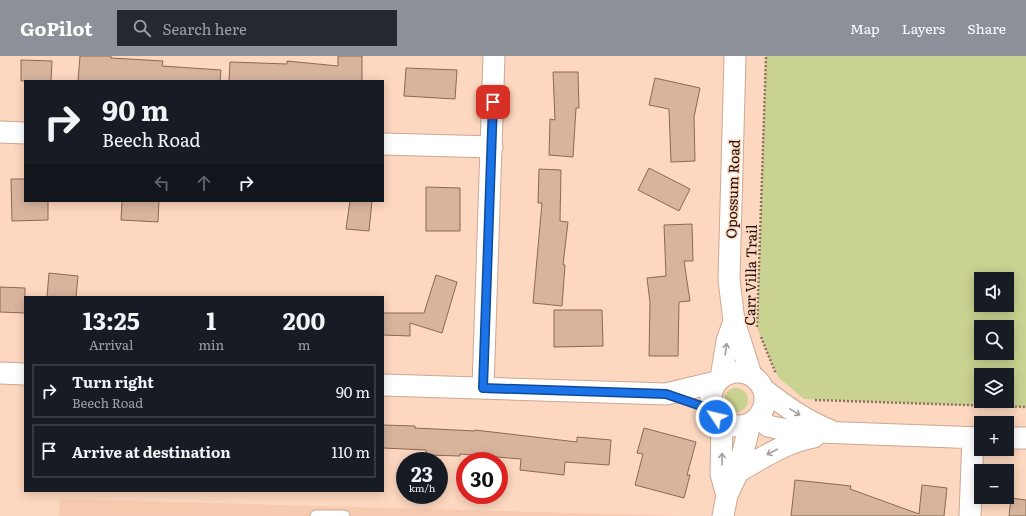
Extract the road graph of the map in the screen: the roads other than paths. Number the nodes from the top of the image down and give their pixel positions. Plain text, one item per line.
1 (494, 56) edge
2 (735, 56) edge
3 (0, 132) edge
4 (24, 133) edge
5 (384, 144) edge
6 (492, 147) junction
7 (734, 321) junction
8 (0, 373) edge
9 (24, 374) edge
10 (719, 380) junction
11 (764, 380) junction
12 (384, 385) edge
13 (483, 388) junction
14 (666, 394) junction
15 (717, 416) junction
16 (754, 421) junction
17 (836, 433) junction
18 (974, 438) edge
19 (1014, 438) edge
20 (1026, 438) edge
21 (975, 456) edge
22 (738, 472) junction
23 (727, 495) junction
24 (316, 516) edge
25 (344, 516) edge
26 (723, 516) edge
27 (970, 516) edge

1 - 6 street
2 - 7 street, Opossum Road
3 - 4 street
5 - 6 street
6 - 13 street
10 -> 7 street, Opossum Road
7 - 11 street, Opossum Road
8 - 9 street
10 - 11 street
10 - 14 street
10 - 15 street
11 - 16 street
11 -> 17 street
12 - 13 street
13 - 14 street
14 - 15 street
15 - 16 street
23 -> 15 street
16 - 17 street
16 - 22 street
17 - 18 street
17 -> 22 street
19 - 20 street
21 - 27 street
22 - 23 street
23 - 26 street
24 - 25 lane

